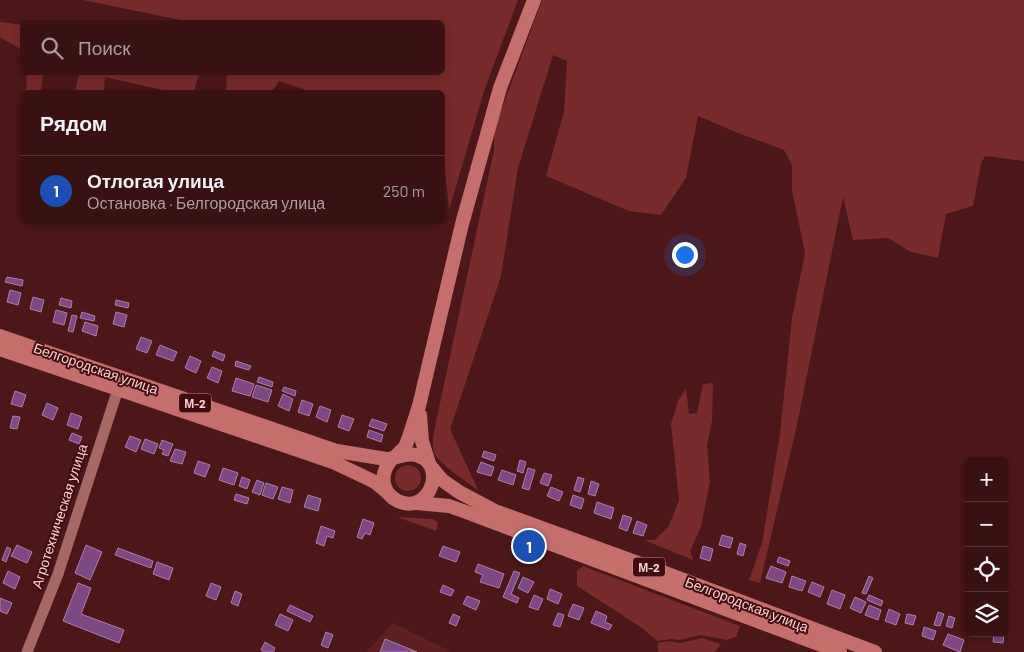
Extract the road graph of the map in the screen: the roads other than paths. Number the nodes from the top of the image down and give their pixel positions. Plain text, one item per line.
1 (534, 0) edge
2 (0, 336) edge
3 (0, 349) edge
4 (118, 389) junction
5 (419, 406) junction
6 (394, 458) junction
7 (430, 466) junction
8 (386, 491) junction
9 (417, 502) junction
10 (27, 652) edge
11 (840, 652) edge
12 (875, 652) edge

1 - 5 main road
2 - 6 main road, Белгородская улица / М-2
3 - 4 main road, Белгородская улица / М-2
4 - 8 main road, Белгородская улица / М-2
4 - 10 street, Агротехническая улица
5 - 6 main road
5 - 7 main road
6 - 7 main road, М-2
6 - 8 main road
7 - 9 main road
7 - 12 main road, Белгородская улица / М-2
8 - 9 main road, М-2
9 - 11 main road, Белгородская улица / М-2

